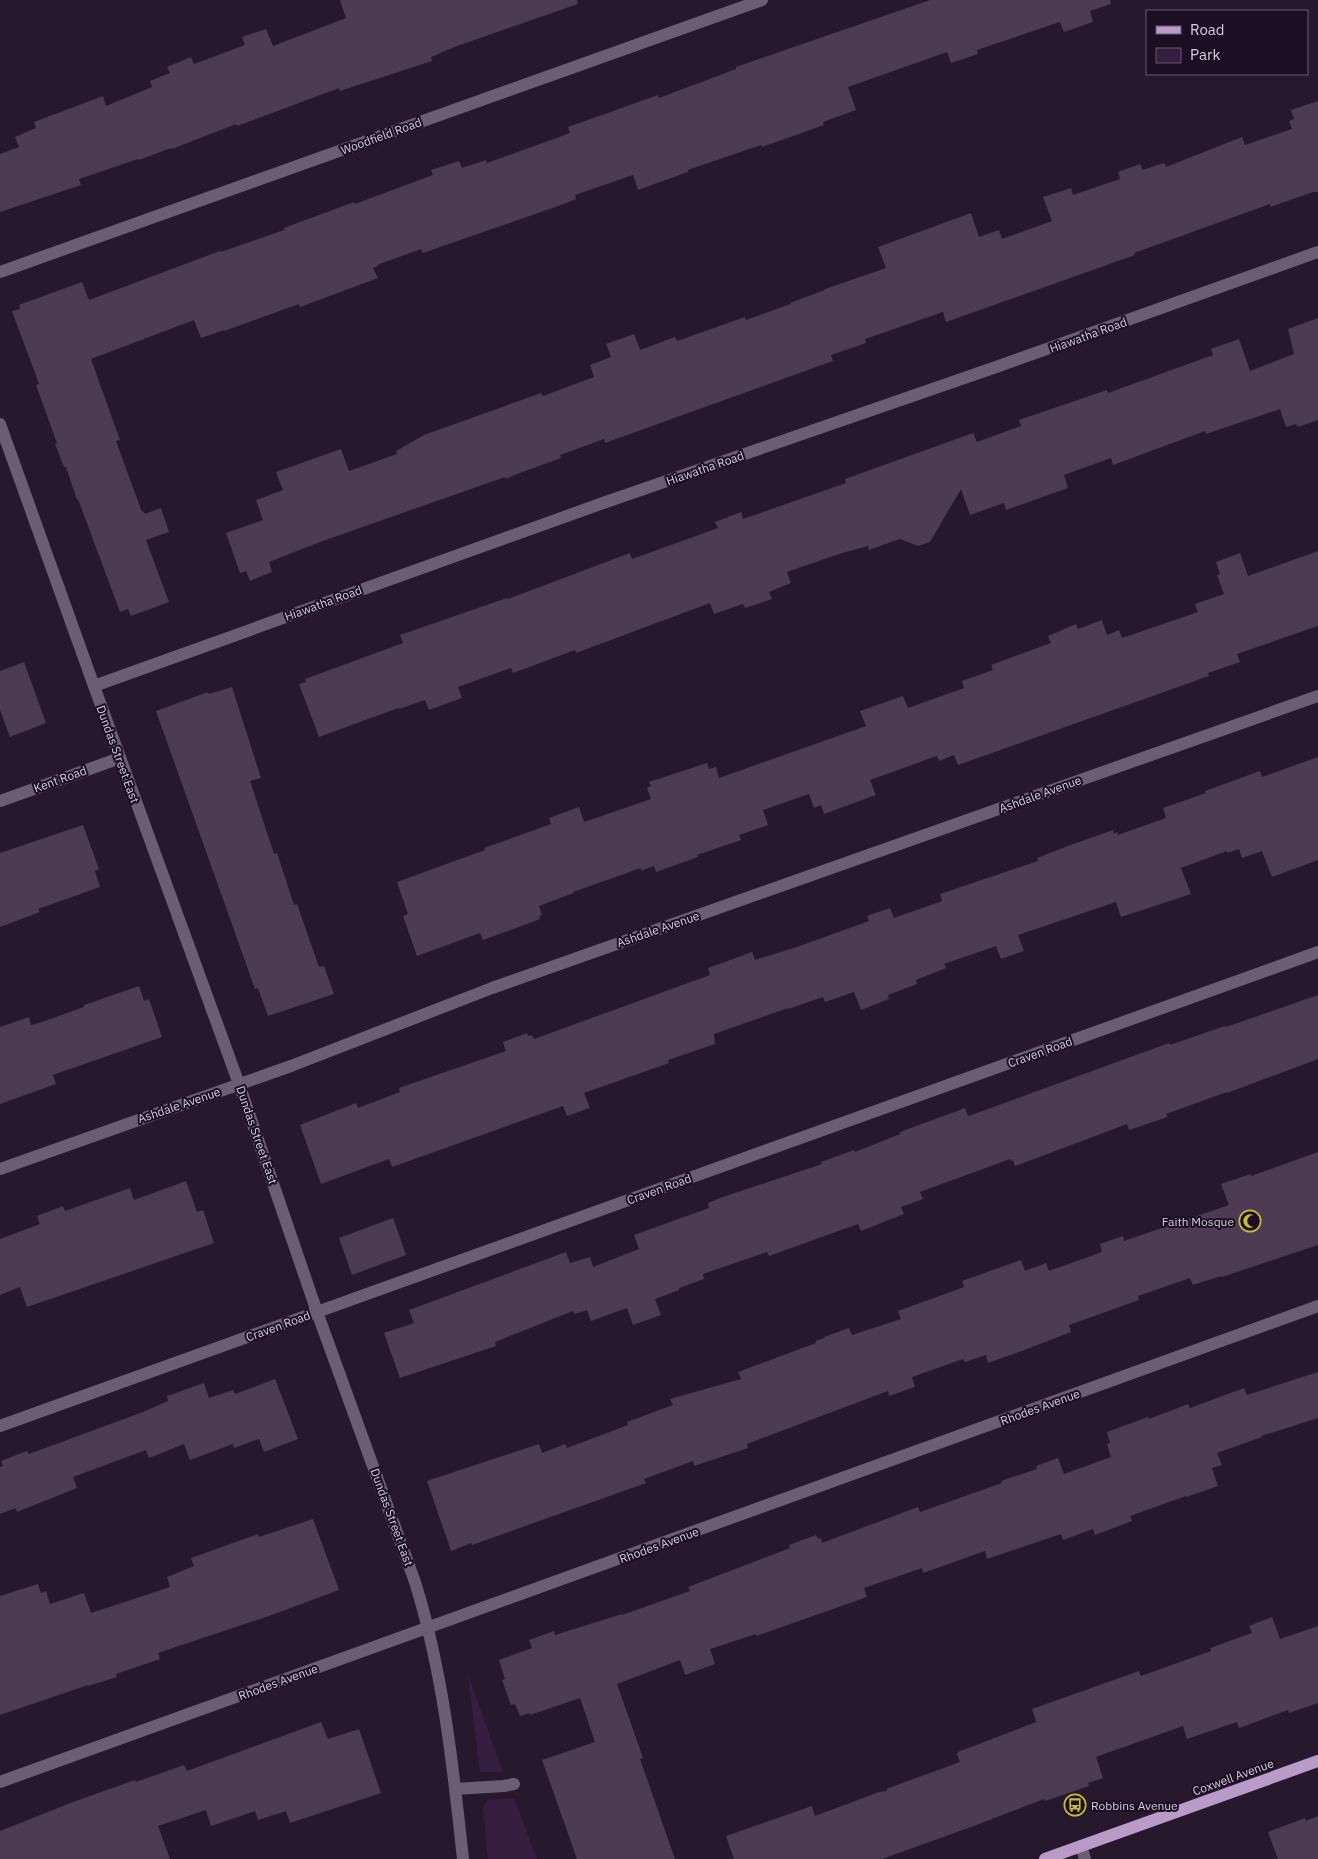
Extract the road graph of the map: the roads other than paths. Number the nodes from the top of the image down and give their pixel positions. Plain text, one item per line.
1 (762, 0) edge
2 (1318, 252) edge
3 (0, 272) edge
4 (0, 424) edge
5 (94, 686) junction
6 (1318, 696) edge
7 (120, 758) junction
8 (0, 800) edge
9 (1318, 952) edge
10 (239, 1084) junction
11 (0, 1169) edge
12 (1318, 1306) edge
13 (317, 1312) junction
14 (0, 1426) edge
15 (429, 1628) junction
16 (1318, 1761) edge
17 (0, 1782) edge
18 (514, 1784) dead end
19 (455, 1789) junction
20 (1081, 1846) junction
21 (463, 1859) edge
22 (1045, 1859) edge
23 (1085, 1859) edge

1 - 3 street, Woodfield Road
2 - 5 street, Hiawatha Road
4 - 5 street, Dundas Street East
5 - 7 street, Dundas Street East
6 - 10 street, Ashdale Avenue
7 - 8 street, Kent Road
7 - 10 street, Dundas Street East
9 - 13 street, Craven Road
10 - 11 street, Ashdale Avenue
10 - 13 street, Dundas Street East
12 - 15 street, Rhodes Avenue
13 - 14 street, Craven Road
13 - 15 street, Dundas Street East
15 - 17 street, Rhodes Avenue
15 - 19 street, Dundas Street East
16 - 20 main road, Coxwell Avenue
18 - 19 street
19 - 21 street, Dundas Street East
20 - 22 main road, Coxwell Avenue
20 - 23 street

